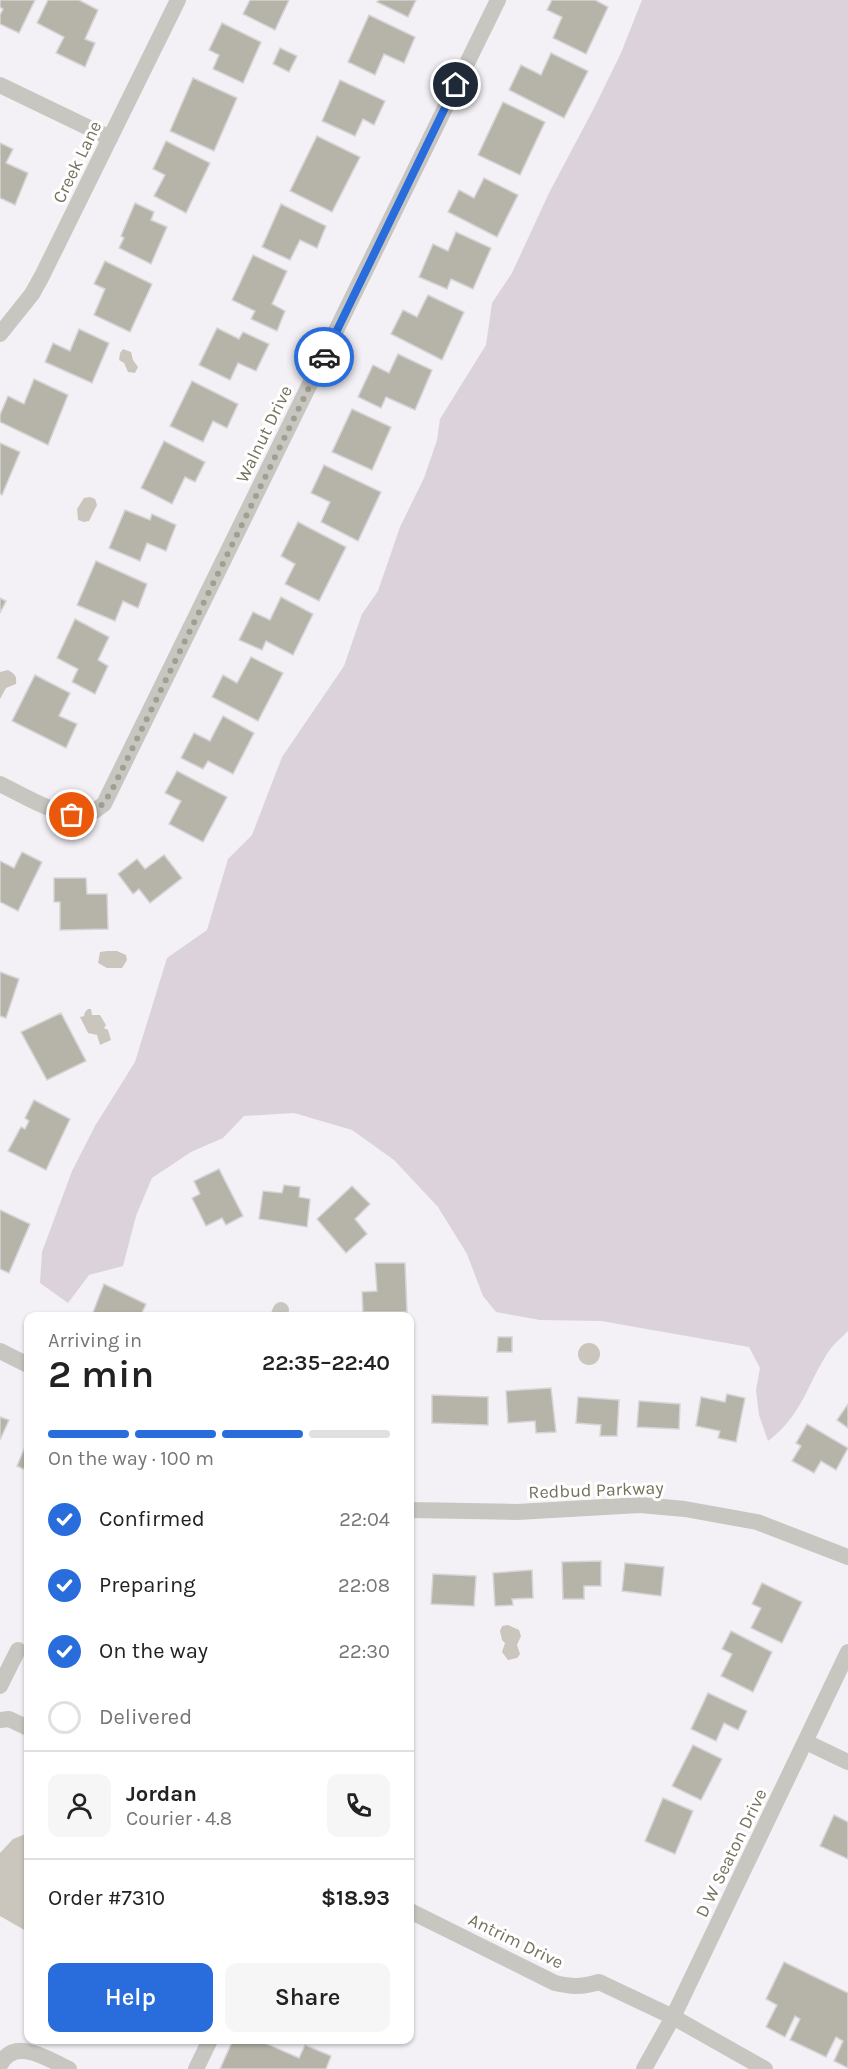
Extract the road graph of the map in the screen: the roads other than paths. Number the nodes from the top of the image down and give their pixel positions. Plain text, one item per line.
1 (178, 0) edge
2 (498, 0) edge
3 (0, 85) edge
4 (110, 138) junction
5 (0, 334) edge
6 (0, 784) edge
7 (0, 1351) edge
8 (24, 1363) edge
9 (414, 1510) edge
10 (848, 1557) edge
11 (18, 1650) dead end
12 (848, 1652) edge
13 (0, 1686) edge
14 (0, 1720) edge
15 (24, 1726) edge
16 (807, 1742) junction
17 (848, 1762) edge
18 (414, 1913) edge
19 (674, 2018) junction
20 (208, 2044) edge
21 (0, 2065) edge
22 (69, 2069) edge
23 (196, 2069) edge
24 (644, 2069) edge
25 (765, 2069) edge

1 - 4 street, Creek Lane
2 - 6 street, Walnut Drive
3 - 4 street
4 - 5 street, Creek Lane
7 - 8 street
9 - 10 street, Redbud Parkway
11 - 13 street
12 - 16 street, D W Seaton Drive
14 - 15 street
16 - 17 street
16 - 19 street, D W Seaton Drive
18 - 19 street, Antrim Drive
19 - 24 street, D W Seaton Drive
19 - 25 street, Antrim Drive
20 - 23 street
21 - 22 street

